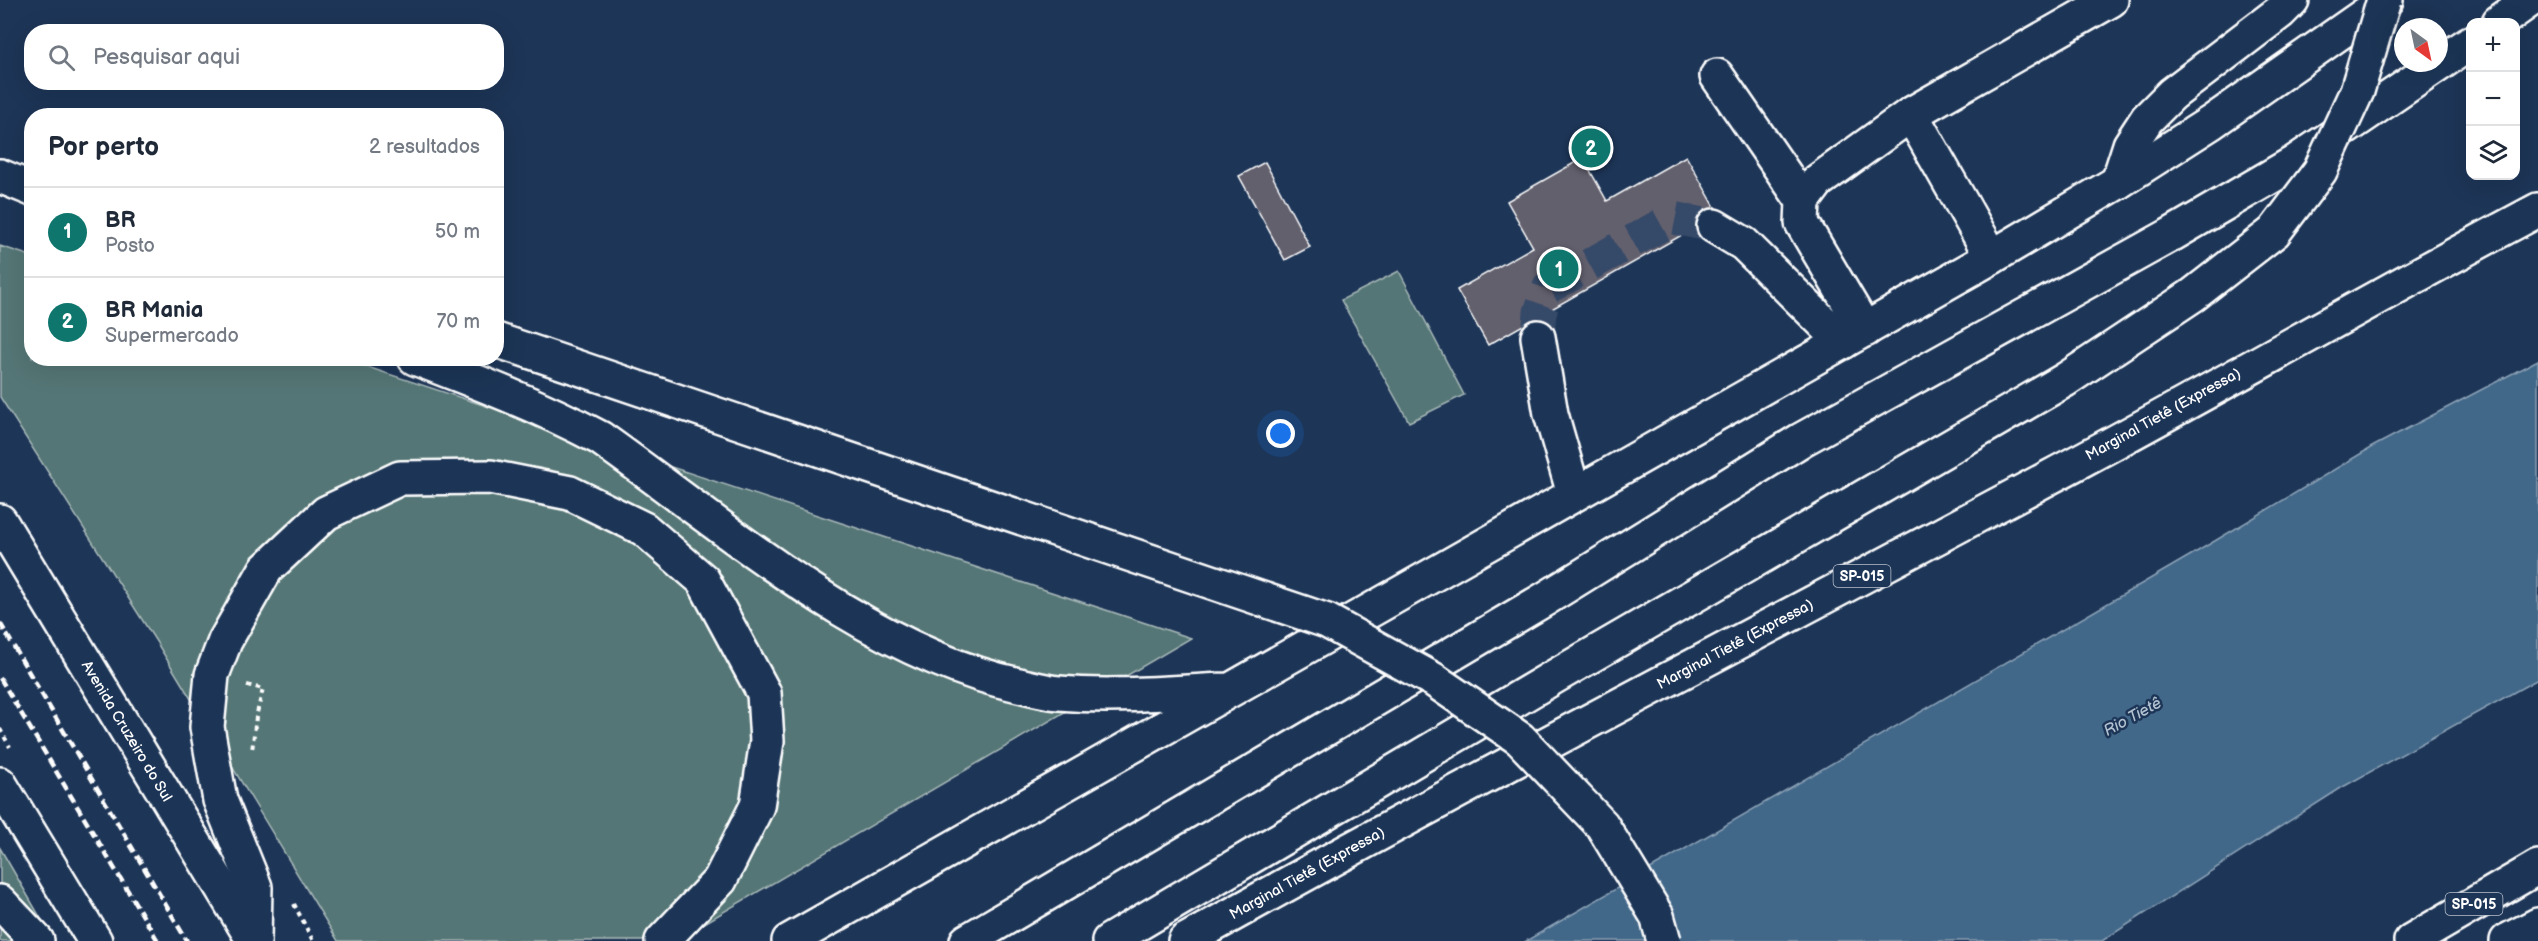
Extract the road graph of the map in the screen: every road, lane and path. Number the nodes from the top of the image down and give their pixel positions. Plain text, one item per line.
1 (2292, 0) edge
2 (2385, 0) edge
3 (2530, 0) edge
4 (2099, 4) edge
5 (2505, 18) edge
6 (2466, 46) edge
7 (1717, 76) dead end
8 (1911, 114) junction
9 (0, 176) edge
10 (2118, 183) junction
11 (24, 186) edge
12 (1803, 201) junction
13 (2538, 210) edge
14 (1714, 226) tunnel mouth
15 (1992, 257) junction
16 (1854, 336) junction
17 (1538, 337) tunnel mouth
18 (504, 342) edge
19 (437, 366) edge
20 (1574, 494) junction
21 (0, 521) edge
22 (1232, 690) junction
23 (0, 784) edge
24 (2538, 867) edge
25 (0, 902) edge
26 (2538, 924) edge
27 (37, 941) edge
28 (95, 941) edge
29 (254, 941) edge
30 (662, 941) edge
31 (789, 941) edge
32 (967, 941) edge
33 (1109, 941) edge
34 (1185, 941) edge
35 (1664, 941) edge
36 (2411, 941) edge
37 (2507, 941) edge

1 - 10 main road
2 - 10 main road
2 - 33 main road, bridge
3 - 5 main road
4 - 8 main road
6 - 32 main road
7 - 12 main road
8 - 12 main road
8 - 15 main road
9 - 11 main road
10 - 15 main road
12 - 16 main road
13 - 34 main road, Marginal Tietê (Expressa) / SP-015
14 - 16 main road
15 - 16 main road
16 - 20 main road
17 - 20 main road
18 - 35 main road, bridge
19 - 22 main road
20 - 22 main road
21 - 29 main road, Avenida Cruzeiro do Sul
22 - 31 main road
23 - 28 main road
24 - 36 main road, SP-015
25 - 27 main road
26 - 37 main road
29 - 30 main road

